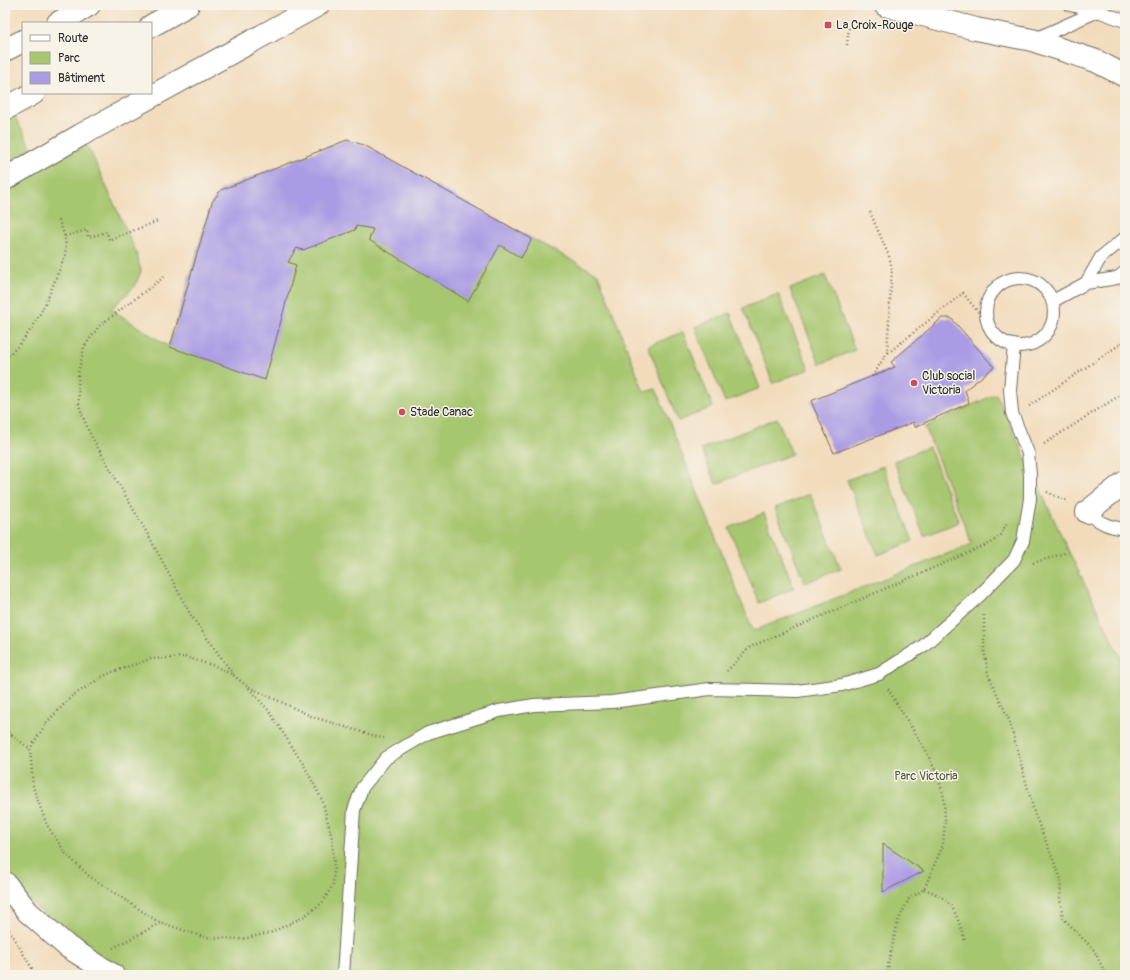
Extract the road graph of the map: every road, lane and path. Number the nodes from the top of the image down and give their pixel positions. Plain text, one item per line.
1 (89, 5) edge
2 (188, 5) edge
3 (318, 5) edge
4 (885, 5) edge
5 (1070, 5) edge
6 (1098, 11) junction
7 (1125, 21) edge
8 (60, 22) edge
9 (152, 25) edge
10 (849, 27) dead end
11 (1032, 40) junction
12 (22, 42) edge
13 (847, 45) dead end
14 (5, 50) edge
15 (1125, 76) edge
16 (32, 94) edge
17 (7, 109) edge
18 (5, 179) edge
19 (870, 212) dead end
20 (58, 219) dead end
21 (158, 220) dead end
22 (65, 236) junction
23 (1125, 238) edge
24 (1125, 272) edge
25 (164, 277) dead end
26 (1086, 283) junction
27 (1053, 301) junction
28 (989, 326) junction
29 (1125, 341) edge
30 (1014, 345) junction
31 (887, 354) junction
32 (5, 358) edge
33 (872, 376) dead end
34 (1125, 392) edge
35 (1014, 417) junction
36 (1049, 442) dead end
37 (1125, 482) edge
38 (1087, 512) joint
39 (1125, 529) edge
40 (991, 543) dead end
41 (984, 591) junction
42 (879, 674) junction
43 (233, 675) junction
44 (247, 686) junction
45 (710, 689) junction
46 (5, 730) edge
47 (391, 739) dead end
48 (30, 749) junction
49 (5, 883) edge
50 (924, 889) junction
51 (162, 922) junction
52 (5, 923) edge
53 (965, 941) dead end
54 (109, 950) dead end
55 (36, 975) edge
56 (113, 975) edge
57 (343, 975) edge
58 (888, 975) edge
59 (1106, 975) edge

1 - 8 main road
2 - 9 main road
3 - 18 main road
4 - 11 main road
5 - 6 lane
6 - 7 lane
6 - 11 lane
10 - 13 path
11 - 15 main road
12 - 14 main road
16 - 17 main road
19 - 31 path
20 - 22 path
21 - 22 path
22 - 32 path
23 - 26 lane
24 - 26 lane
25 - 43 path
26 - 27 lane
27 - 28 lane
27 - 30 lane
28 - 30 lane
28 - 31 path
29 - 35 path
30 - 35 lane
31 - 33 path
34 - 36 path
35 - 41 lane
37 - 38 main road
38 - 39 lane
40 - 45 path
41 - 42 lane
41 - 59 path
42 - 45 lane
42 - 50 path
43 - 44 path
43 - 48 path
44 - 47 path
44 - 51 path
45 - 57 lane
46 - 48 path
48 - 51 path
49 - 56 main road
50 - 53 path
50 - 58 path
51 - 54 path
52 - 55 path

